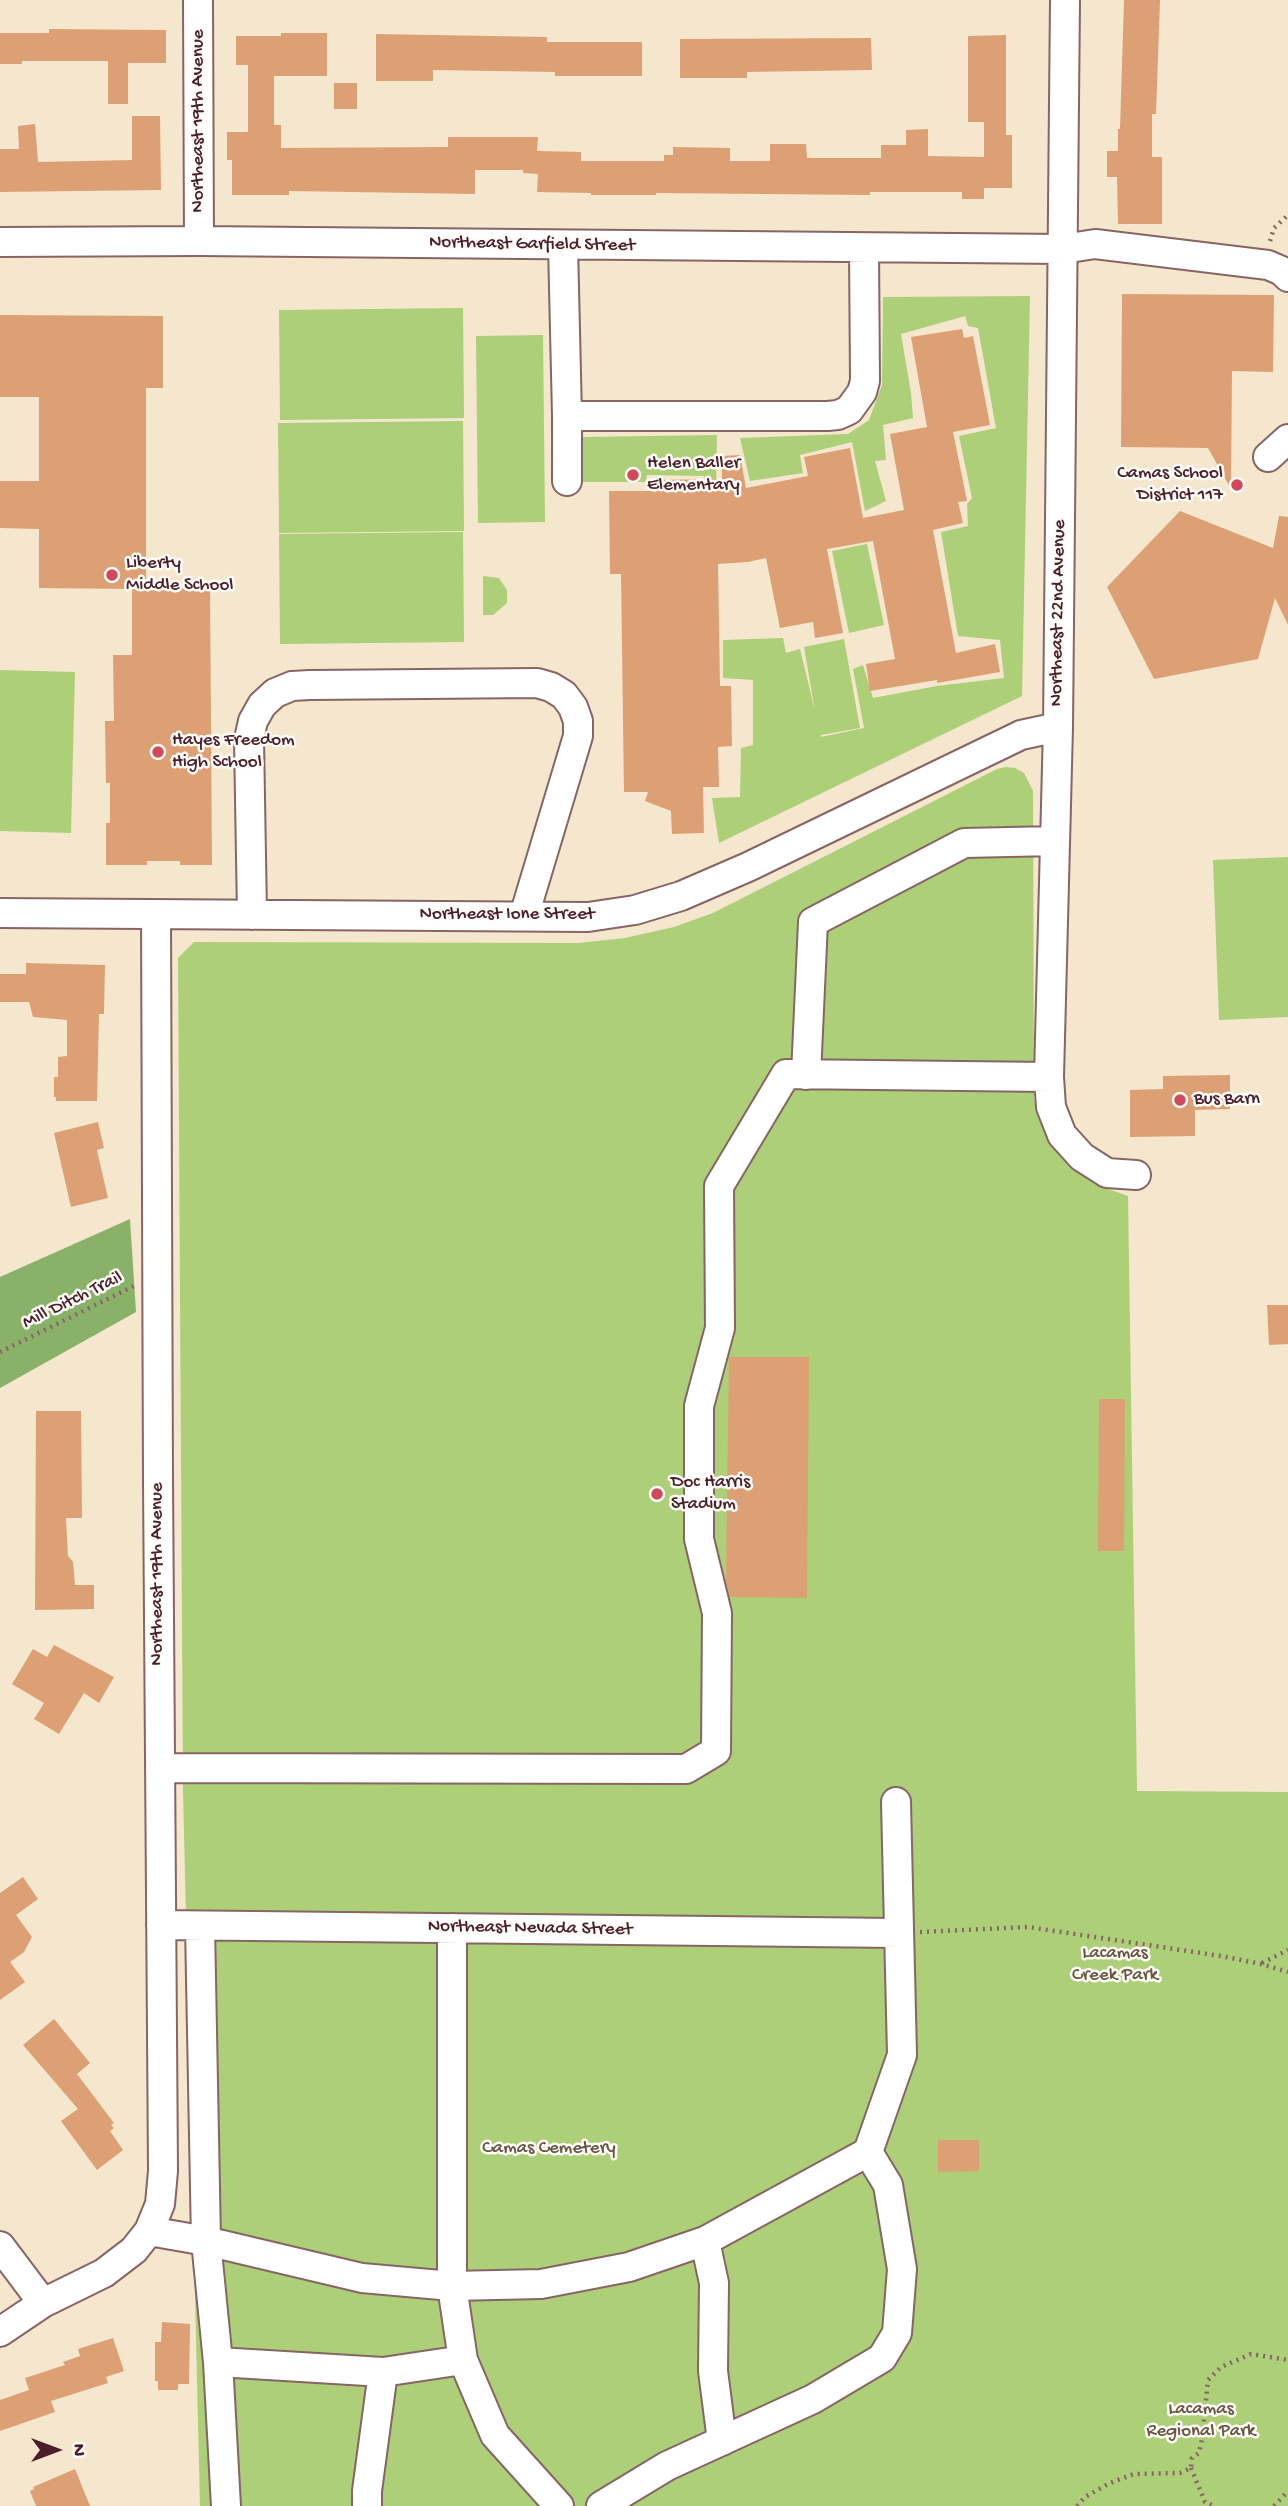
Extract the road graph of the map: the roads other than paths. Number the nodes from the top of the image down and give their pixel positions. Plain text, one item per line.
1 (198, 0) edge
2 (1065, 0) edge
3 (0, 242) edge
4 (199, 242) junction
5 (562, 245) junction
6 (864, 248) junction
7 (1063, 249) junction
8 (1288, 277) edge
9 (566, 416) junction
10 (566, 481) dead end
11 (1058, 727) junction
12 (1055, 841) junction
13 (0, 914) edge
14 (156, 914) junction
15 (252, 915) junction
16 (524, 916) junction
17 (796, 1074) junction
18 (1049, 1077) junction
19 (1136, 1175) dead end
20 (160, 1768) junction
21 (896, 1802) dead end
22 (161, 1925) junction
23 (200, 1926) junction
24 (452, 1928) junction
25 (898, 1933) junction
26 (867, 2152) junction
27 (149, 2231) junction
28 (206, 2241) junction
29 (705, 2241) junction
30 (0, 2246) edge
31 (452, 2286) junction
32 (43, 2303) junction
33 (0, 2332) edge
34 (463, 2360) junction
35 (218, 2362) junction
36 (383, 2372) junction
37 (722, 2441) junction
38 (226, 2506) edge
39 (367, 2506) edge
40 (559, 2506) edge
41 (601, 2506) edge

1 - 4 street, Northeast 19th Avenue
2 - 7 street, Northeast 22nd Avenue
3 - 4 street, Northeast Garfield Street
4 - 5 street, Northeast Garfield Street
5 - 6 street, Northeast Garfield Street
5 - 9 street
6 - 7 street, Northeast Garfield Street
6 - 9 street
7 - 8 street, Northeast Garfield Street
7 - 11 street, Northeast 22nd Avenue
9 - 10 street
11 - 12 street, Northeast 22nd Avenue
11 - 16 street, Northeast Ione Street
12 - 17 street
12 - 18 street, Northeast 22nd Avenue
13 - 14 street, Northeast Ione Street
14 - 15 street, Northeast Ione Street
14 - 20 street, Northeast 19th Avenue
15 - 16 street, Northeast Ione Street
15 - 16 street
17 - 18 street
17 - 20 street
18 - 19 street, Northeast 22nd Avenue
20 - 22 street, Northeast 19th Avenue
21 - 25 street
22 - 23 street, Northeast Nevada Street
22 - 27 street, Northeast 19th Avenue
23 - 24 street, Northeast Nevada Street
23 - 28 street
24 - 25 street, Northeast Nevada Street
24 - 31 street
25 - 26 street
26 - 29 street
26 - 37 street
27 - 28 street
27 - 32 street
28 - 31 street
28 - 35 street
29 - 31 street
29 - 37 street
30 - 32 street
31 - 34 street
32 - 33 street
34 - 36 street
34 - 40 street
35 - 36 street
35 - 38 street
36 - 39 street
37 - 41 street

